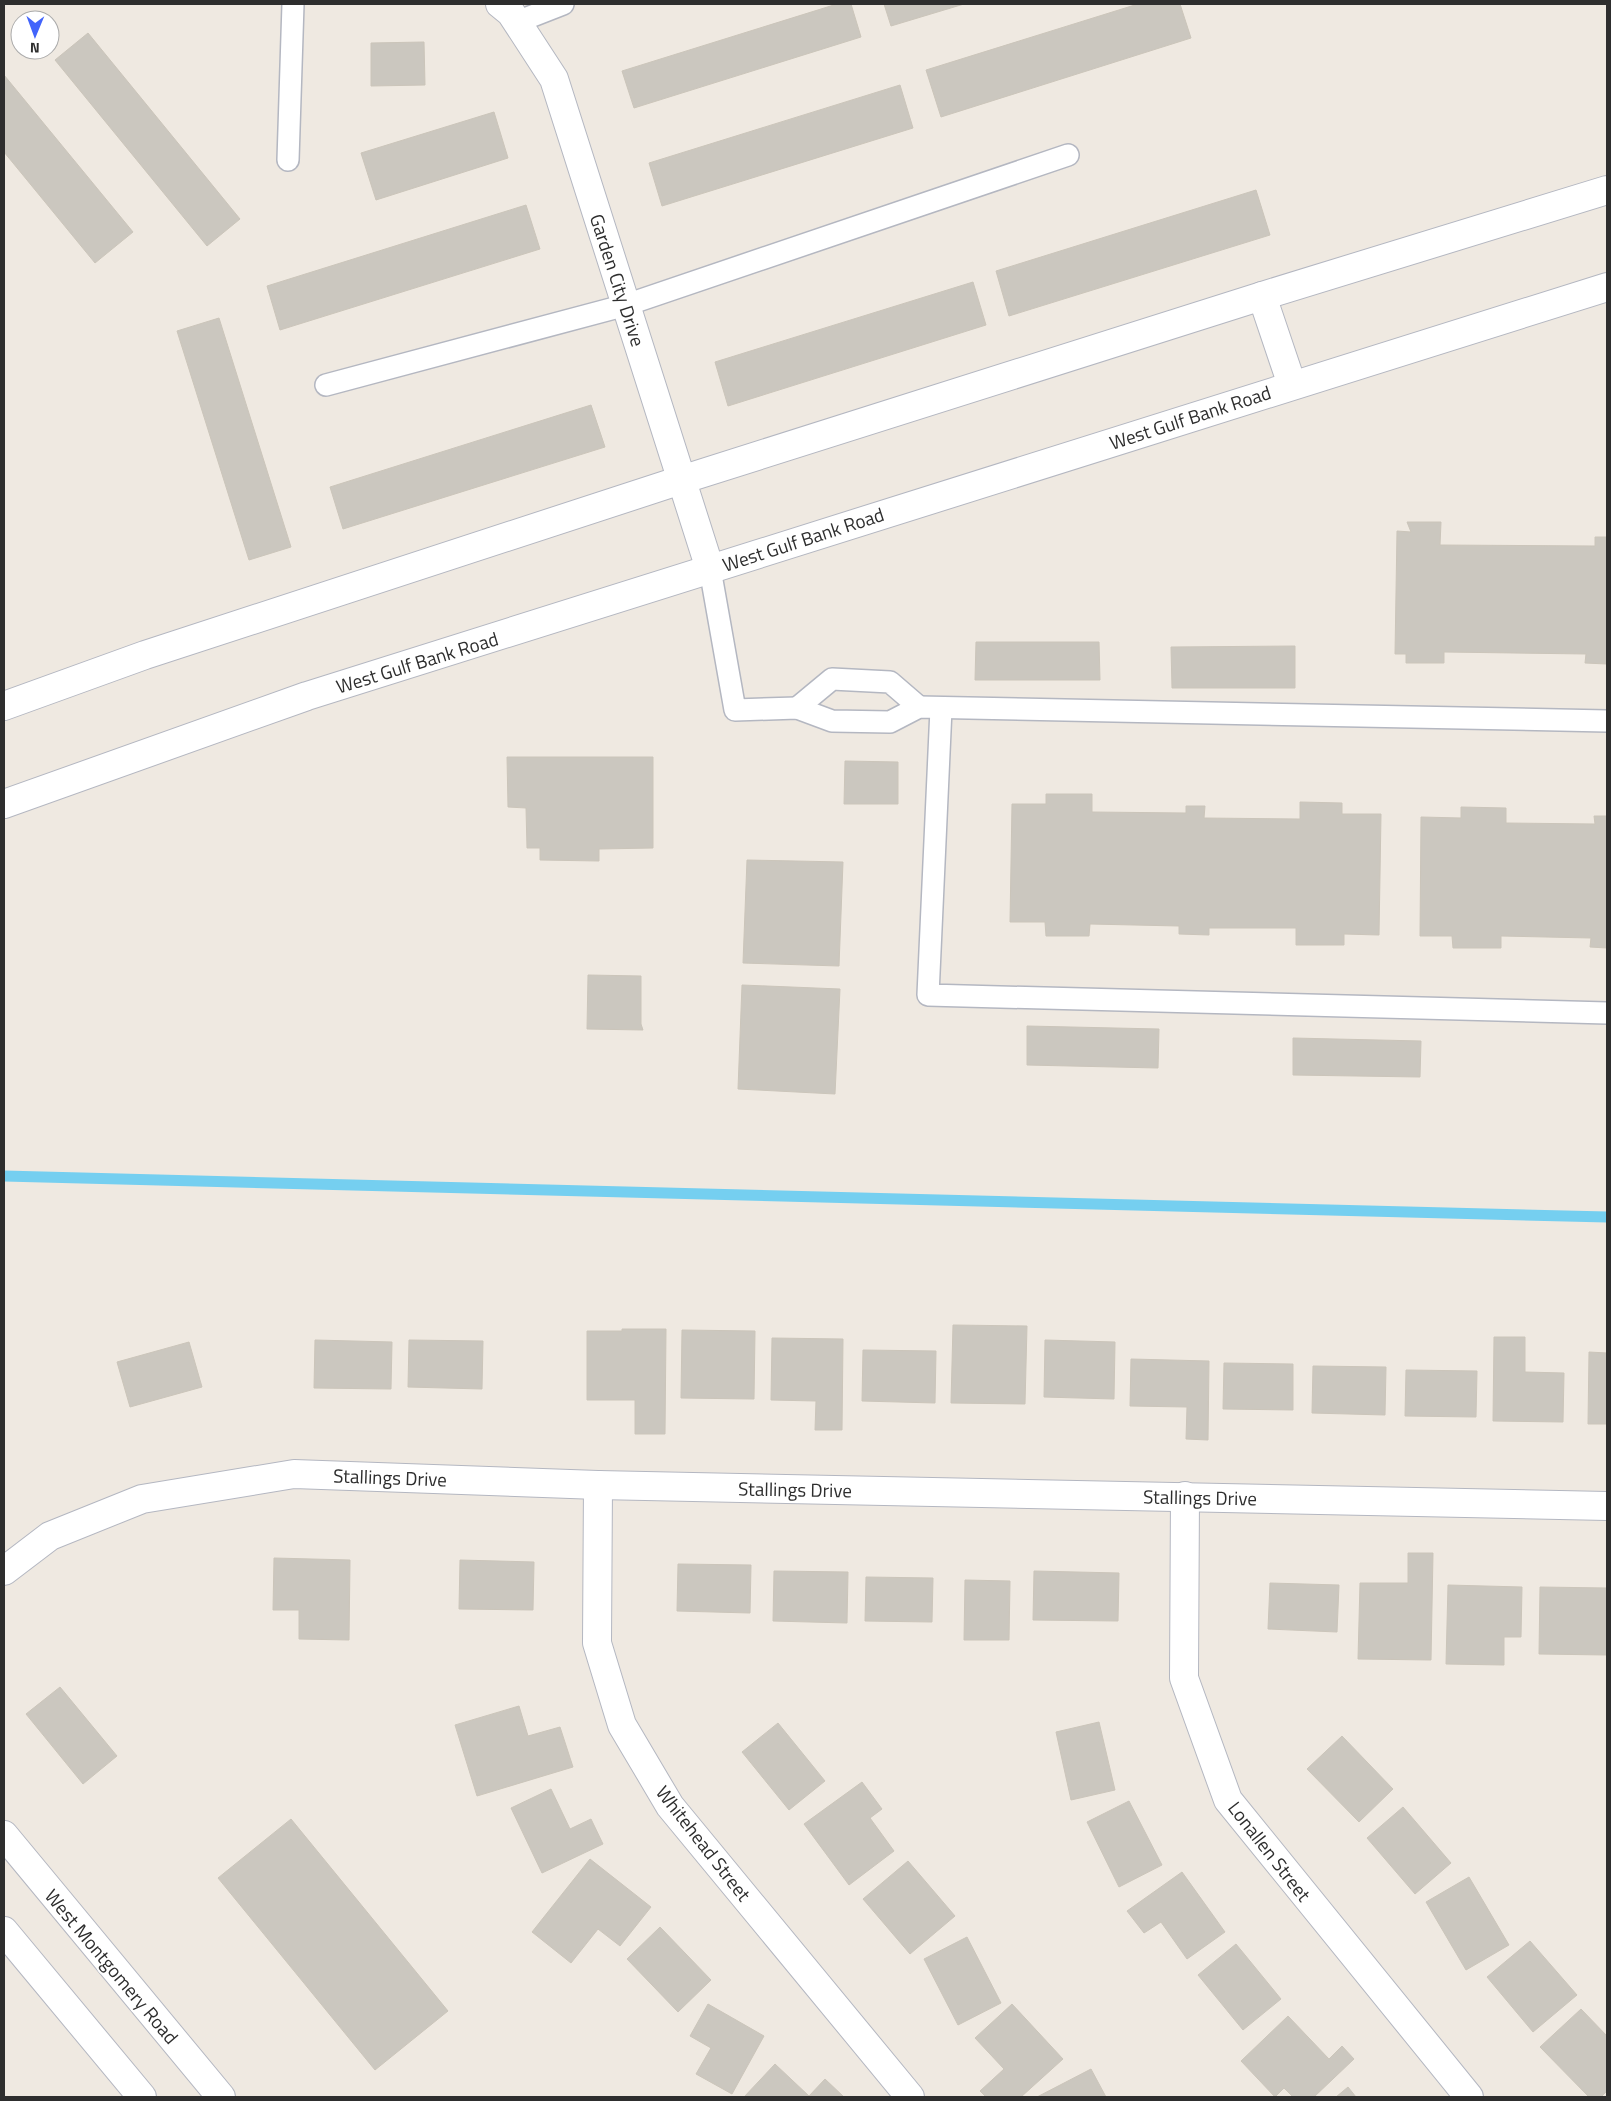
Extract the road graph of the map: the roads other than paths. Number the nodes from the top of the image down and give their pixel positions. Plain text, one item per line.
1 (293, 4) edge
2 (563, 4) edge
3 (509, 13) edge
4 (1068, 155) dead end
5 (288, 160) dead end
6 (1607, 190) edge
7 (1607, 287) edge
8 (1262, 296) junction
9 (626, 305) junction
10 (326, 385) dead end
11 (1292, 385) junction
12 (681, 480) junction
13 (710, 569) junction
14 (4, 706) edge
15 (919, 707) junction
16 (798, 708) junction
17 (940, 709) junction
18 (1607, 721) edge
19 (5, 800) edge
20 (1607, 1014) edge
21 (598, 1485) junction
22 (1185, 1496) junction
23 (1607, 1506) edge
24 (4, 1570) edge
25 (4, 1835) edge
26 (4, 1930) edge
27 (142, 2097) edge
28 (221, 2097) edge
29 (910, 2097) edge
30 (1469, 2097) edge

1 - 5 lane
2 - 3 lane
3 - 9 main road, Garden City Drive
4 - 9 lane
6 - 8 main road
7 - 11 main road, West Gulf Bank Road
8 - 11 main road
8 - 12 main road
9 - 10 lane
9 - 12 main road, Garden City Drive
11 - 13 main road, West Gulf Bank Road
12 - 13 main road, Garden City Drive
12 - 14 main road
13 - 16 lane
13 - 19 main road, West Gulf Bank Road
15 - 16 lane
15 - 16 lane
15 - 17 lane
17 - 18 lane
17 - 20 lane
21 - 22 main road, Stallings Drive
21 - 24 main road, Stallings Drive
21 - 29 main road, Whitehead Street
22 - 23 main road, Stallings Drive
22 - 30 main road, Lonallen Street
25 - 28 main road, West Montgomery Road
26 - 27 main road

